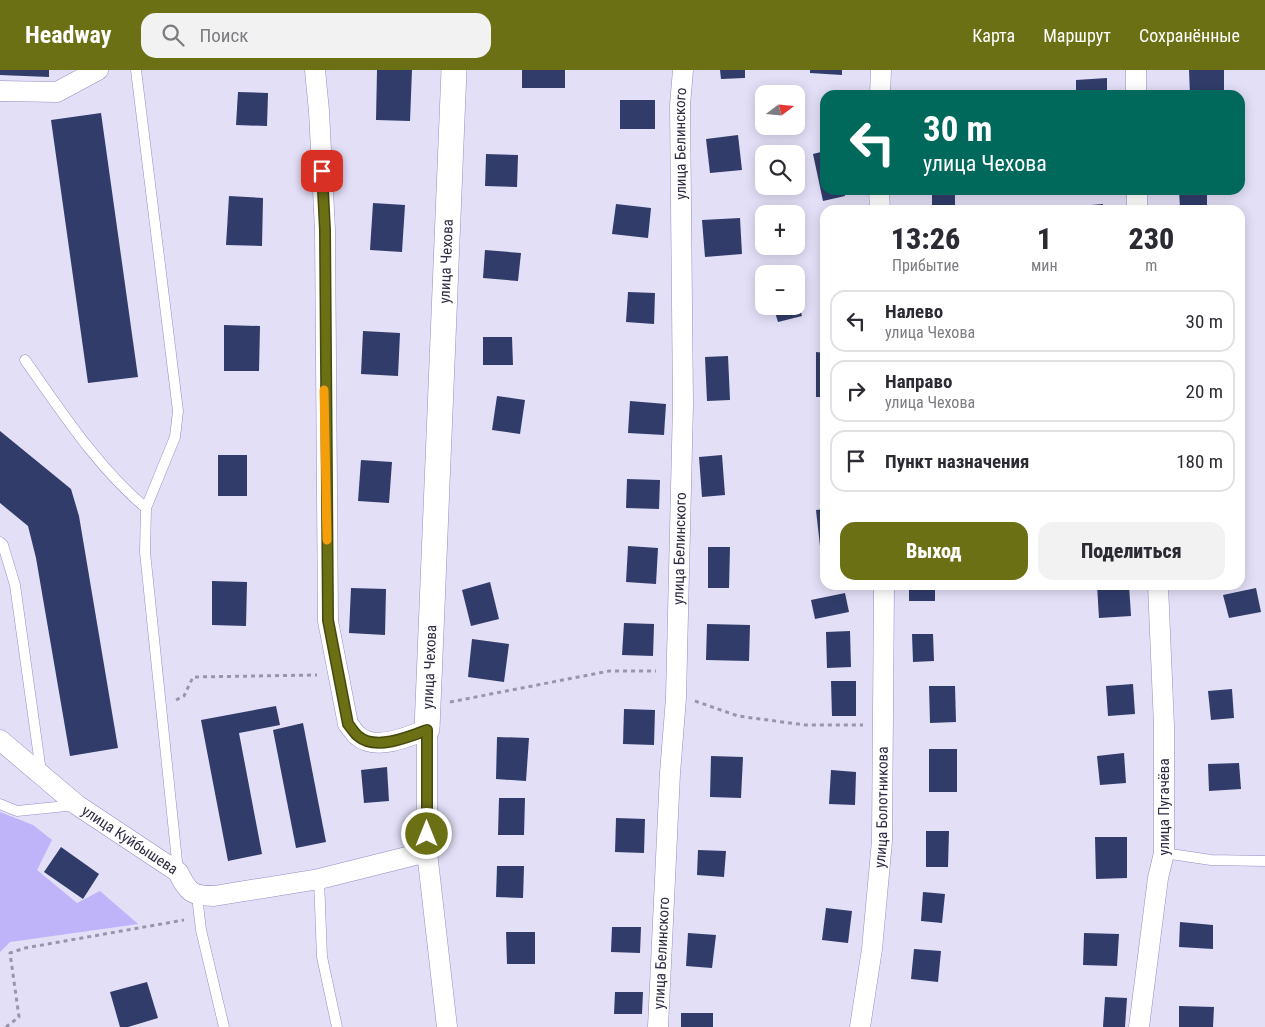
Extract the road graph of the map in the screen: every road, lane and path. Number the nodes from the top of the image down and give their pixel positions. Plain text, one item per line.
1 (98, 70) edge
2 (136, 70) edge
3 (315, 70) edge
4 (454, 70) edge
5 (684, 70) edge
6 (881, 70) edge
7 (1136, 70) edge
8 (880, 90) edge
9 (1136, 90) edge
10 (0, 91) edge
11 (25, 360) dead end
12 (146, 508) junction
13 (0, 542) edge
14 (884, 590) edge
15 (1158, 590) edge
16 (676, 672) junction
17 (338, 675) junction
18 (676, 694) junction
19 (176, 701) dead end
20 (882, 726) junction
21 (427, 730) junction
22 (0, 740) edge
23 (41, 775) junction
24 (0, 804) edge
25 (76, 805) junction
26 (427, 852) junction
27 (1164, 853) junction
28 (1265, 861) edge
29 (178, 872) junction
30 (319, 880) junction
31 (197, 896) junction
32 (200, 917) junction
33 (6, 1027) edge
34 (224, 1027) edge
35 (337, 1027) edge
36 (447, 1027) edge
37 (658, 1027) edge
38 (860, 1027) edge
39 (1139, 1027) edge

1 - 10 street
2 - 12 lane
3 - 17 street, улица Чехова
4 - 21 street, улица Чехова
5 - 16 street, улица Белинского
6 - 8 street
7 - 9 street
11 - 12 lane
12 - 29 lane
13 - 23 lane
14 - 20 street, улица Болотникова
15 - 27 street, улица Пугачёва
16 - 18 street, улица Белинского
16 - 21 path
17 - 19 path
17 - 21 street, улица Чехова
18 - 20 path
18 - 37 street, улица Белинского
20 - 38 street, улица Болотникова
21 - 26 street
22 - 23 street, улица Куйбышева
23 - 25 street, улица Куйбышева
24 - 25 lane
25 - 29 street, улица Куйбышева
26 - 30 street
26 - 36 street
27 - 28 lane
27 - 39 street, улица Пугачёва
29 - 31 street, улица Куйбышева
30 - 31 street
30 - 35 lane
31 - 32 lane
32 - 33 path
32 - 34 lane

